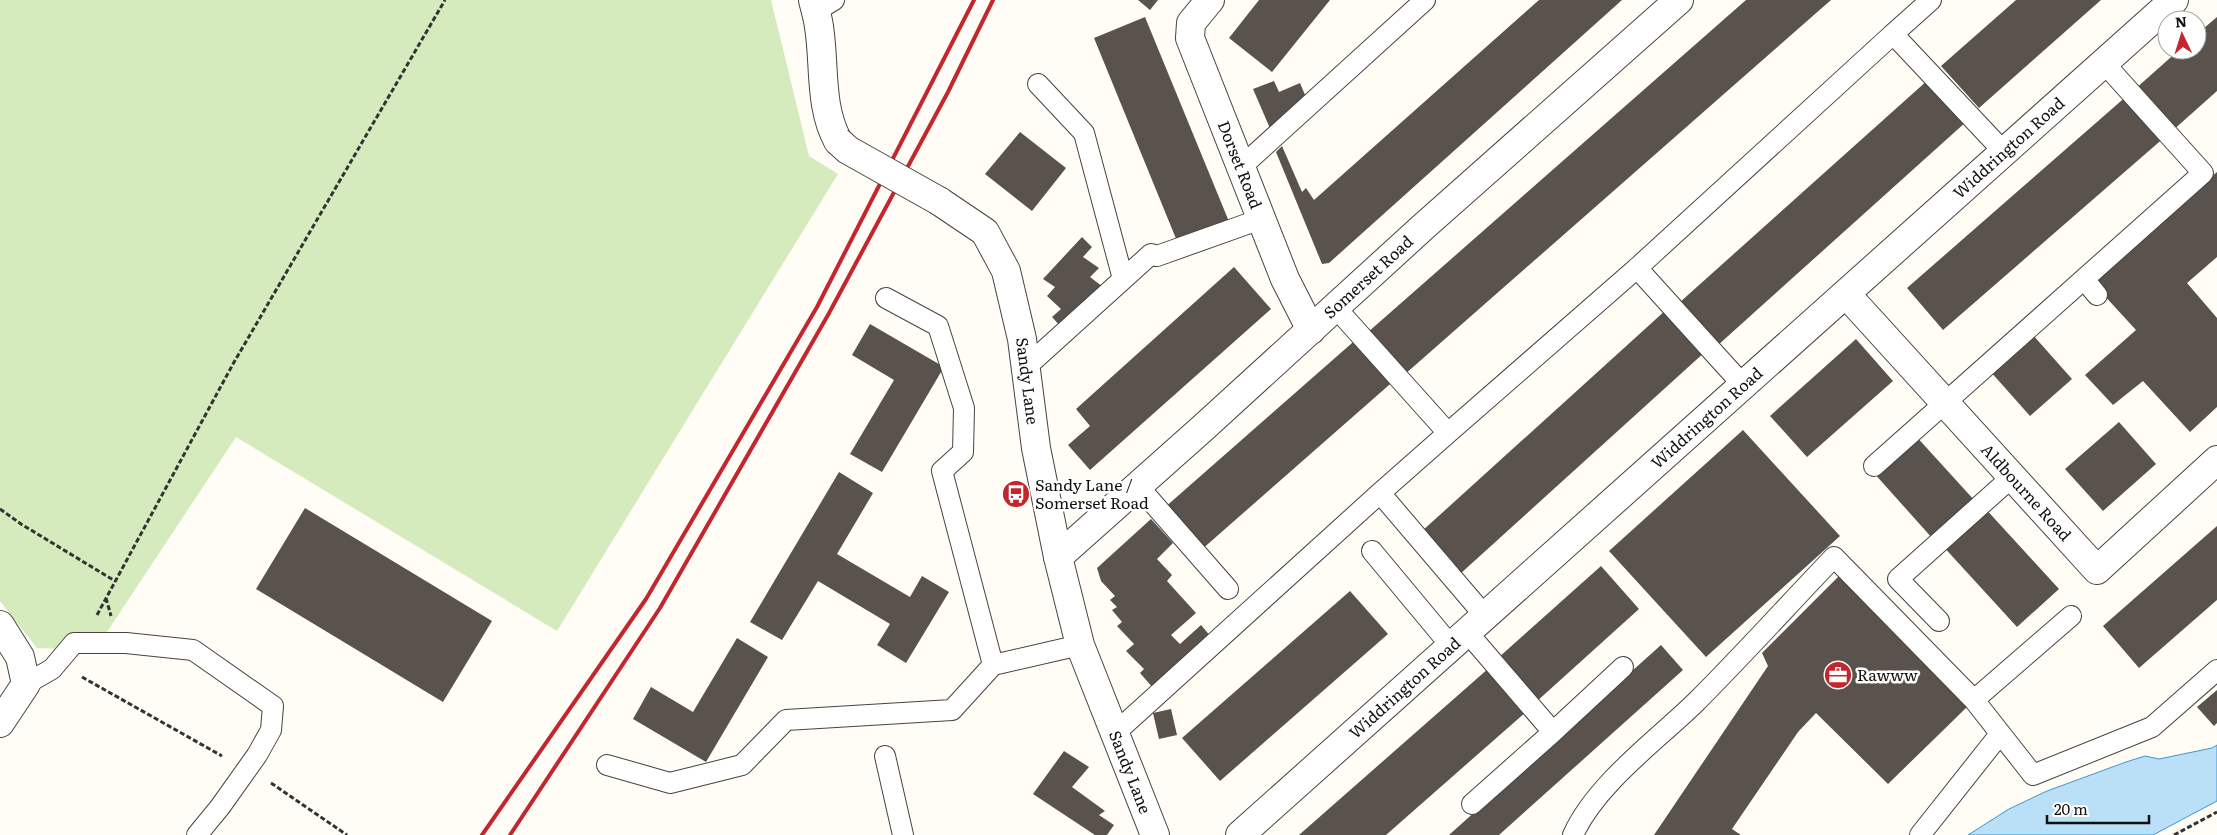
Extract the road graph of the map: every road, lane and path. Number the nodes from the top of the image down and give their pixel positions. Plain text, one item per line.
1 (445, 0) edge
2 (1210, 0) edge
3 (1425, 0) edge
4 (1679, 0) edge
5 (1931, 0) edge
6 (2174, 0) edge
7 (821, 4) edge
8 (1893, 34) junction
9 (2104, 63) junction
10 (1038, 84) dead end
11 (2004, 152) junction
12 (2210, 167) edge
13 (1240, 168) junction
14 (1261, 219) junction
15 (1637, 268) junction
16 (1123, 279) junction
17 (2084, 280) junction
18 (1846, 294) junction
19 (2097, 295) dead end
20 (886, 298) dead end
21 (1336, 308) junction
22 (1311, 330) junction
23 (1026, 367) junction
24 (1744, 385) junction
25 (1945, 402) junction
26 (1448, 433) junction
27 (2217, 460) edge
28 (1874, 466) dead end
29 (2012, 477) junction
30 (1138, 486) junction
31 (1380, 493) junction
32 (0, 509) edge
33 (1372, 551) dead end
34 (1058, 557) junction
35 (1228, 589) dead end
36 (2072, 616) dead end
37 (1939, 621) dead end
38 (0, 624) edge
39 (1467, 631) junction
40 (1080, 645) junction
41 (994, 664) junction
42 (1623, 667) dead end
43 (52, 669) junction
44 (2217, 670) edge
45 (26, 684) junction
46 (1974, 700) junction
47 (0, 723) edge
48 (1553, 732) junction
49 (1115, 733) junction
50 (2000, 734) junction
51 (885, 756) dead end
52 (226, 759) dead end
53 (608, 765) dead end
54 (272, 784) dead end
55 (1472, 804) dead end
56 (2217, 812) edge
57 (197, 835) edge
58 (347, 835) edge
59 (903, 835) edge
60 (1155, 835) edge
61 (1240, 835) edge
62 (1574, 835) edge
63 (1920, 835) edge
64 (2174, 835) edge

1 - 32 path
2 - 13 street, Dorset Road
3 - 13 lane
4 - 21 street, Somerset Road
5 - 8 lane
6 - 9 street, Widdrington Road
7 - 23 street, Sandy Lane, bridge
8 - 11 lane
8 - 15 lane
9 - 11 street, Widdrington Road
9 - 12 lane
10 - 16 lane
11 - 18 street, Widdrington Road
12 - 17 lane
13 - 14 street, Dorset Road
14 - 16 lane
14 - 22 street, Dorset Road
15 - 24 lane
15 - 26 lane
16 - 23 lane
17 - 19 lane
17 - 25 lane
18 - 24 street, Widdrington Road
18 - 25 street, Aldbourne Road
20 - 41 lane
21 - 22 street, Somerset Road
21 - 26 lane
22 - 30 street, Somerset Road
23 - 34 street, Sandy Lane
24 - 39 street, Widdrington Road
25 - 28 lane
25 - 29 street, Aldbourne Road
26 - 31 lane
27 - 29 street, Aldbourne Road
29 - 37 lane
30 - 34 street, Somerset Road
30 - 35 lane
31 - 39 lane
31 - 49 lane
33 - 39 lane
34 - 40 street, Sandy Lane
36 - 46 lane
38 - 45 street
39 - 48 lane
39 - 61 street, Widdrington Road
40 - 41 lane
40 - 49 street, Sandy Lane
41 - 53 lane
42 - 48 lane
43 - 45 lane
43 - 52 path
43 - 57 lane
44 - 50 lane
45 - 47 street
46 - 50 lane
46 - 62 lane
48 - 55 lane
49 - 60 street, Sandy Lane
50 - 63 lane
51 - 59 lane
54 - 58 path
56 - 64 path

